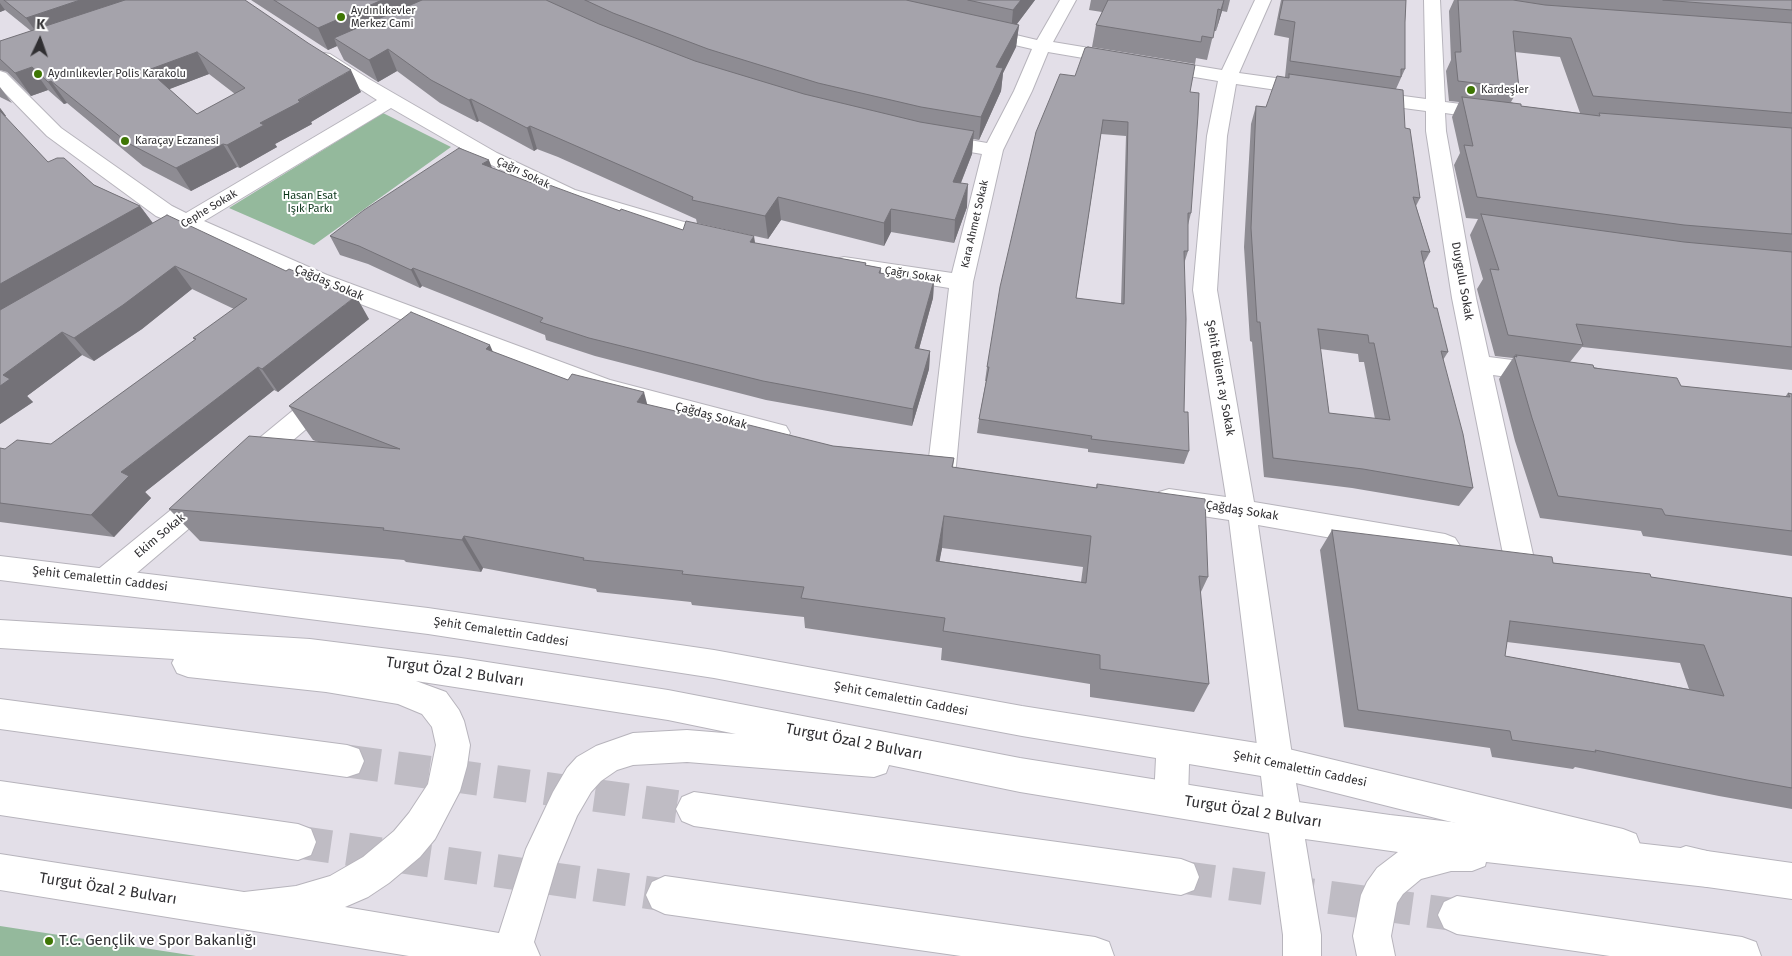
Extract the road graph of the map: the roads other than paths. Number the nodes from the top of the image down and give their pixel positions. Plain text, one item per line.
1 (1068, 0) edge
2 (1263, 0) edge
3 (1432, 1) edge
4 (1451, 5) dead end
5 (967, 29) edge
6 (1042, 46) junction
7 (327, 53) edge
8 (0, 77) edge
9 (1228, 78) junction
10 (1327, 92) edge
11 (1346, 94) edge
12 (390, 100) junction
13 (1435, 107) junction
14 (1513, 116) edge
15 (920, 137) edge
16 (993, 150) junction
17 (188, 222) junction
18 (737, 241) edge
19 (154, 242) edge
20 (823, 261) edge
21 (961, 282) junction
22 (420, 320) junction
23 (397, 339) edge
24 (1478, 364) junction
25 (1567, 376) edge
26 (344, 384) edge
27 (799, 439) edge
28 (942, 466) edge
29 (1143, 496) edge
30 (1242, 511) junction
31 (1529, 560) joint
32 (0, 568) edge
33 (107, 580) junction
34 (0, 634) edge
35 (0, 644) edge
36 (0, 714) edge
37 (1173, 745) junction
38 (347, 761) tunnel mouth
39 (1276, 762) junction
40 (1020, 775) junction
41 (0, 798) edge
42 (1171, 799) junction
43 (694, 809) tunnel mouth
44 (1284, 818) junction
45 (298, 842) tunnel mouth
46 (1541, 850) junction
47 (1707, 869) junction
48 (0, 872) edge
49 (1181, 877) tunnel mouth
50 (1792, 881) edge
51 (665, 895) tunnel mouth
52 (246, 910) junction
53 (1457, 915) tunnel mouth
54 (515, 956) edge
55 (1095, 956) edge
56 (1302, 956) edge
57 (1376, 956) edge
58 (1742, 956) edge

1 - 6 main road, Kara Ahmet Sokak
2 - 9 main road, Şehit Bülent ay Sokak
3 - 4 main road
3 - 13 main road, Duygulu Sokak
5 - 6 main road
6 - 9 main road
6 - 16 main road, Kara Ahmet Sokak
7 - 12 main road, Çağrı Sokak
8 - 17 main road, Çağdaş Sokak
9 - 10 main road
9 - 30 main road, Şehit Bülent ay Sokak
11 - 13 main road
12 - 17 main road, Cephe Sokak
12 - 18 main road, Çağrı Sokak
13 - 14 main road
13 - 24 main road, Duygulu Sokak
15 - 16 main road
16 - 21 main road, Kara Ahmet Sokak
17 - 19 main road, Cephe Sokak
17 - 22 main road, Çağdaş Sokak
20 - 21 main road, Çağrı Sokak
21 - 28 main road, Kara Ahmet Sokak
22 - 23 main road
22 - 27 main road, Çağdaş Sokak
24 - 25 main road
24 - 31 main road, Duygulu Sokak
26 - 33 main road, Ekim Sokak
29 - 30 main road, Çağdaş Sokak
30 - 31 main road, Çağdaş Sokak
30 - 39 main road, Şehit Bülent ay Sokak
32 - 33 main road, Şehit Cemalettin Caddesi
33 - 37 main road, Şehit Cemalettin Caddesi
34 - 40 main road, Turgut Özal 2 Bulvarı
35 - 52 main road, Turgut Özal 2 Bulvarı
36 - 38 main road
37 - 39 main road, Şehit Cemalettin Caddesi
37 - 42 main road
39 - 44 main road, Şehit Bülent ay Sokak
39 - 47 main road, Şehit Cemalettin Caddesi
40 - 42 main road, Turgut Özal 2 Bulvarı
40 - 54 main road
41 - 45 main road
42 - 44 main road, Turgut Özal 2 Bulvarı
43 - 49 main road
44 - 46 main road, Turgut Özal 2 Bulvarı
44 - 56 main road, Şehit Bülent ay Sokak
46 - 47 main road, Turgut Özal 2 Bulvarı
46 - 57 main road
47 - 50 main road, Şehit Cemalettin Caddesi
48 - 52 main road, Turgut Özal 2 Bulvarı
51 - 55 main road
52 - 54 main road, Turgut Özal 2 Bulvarı
53 - 58 main road

